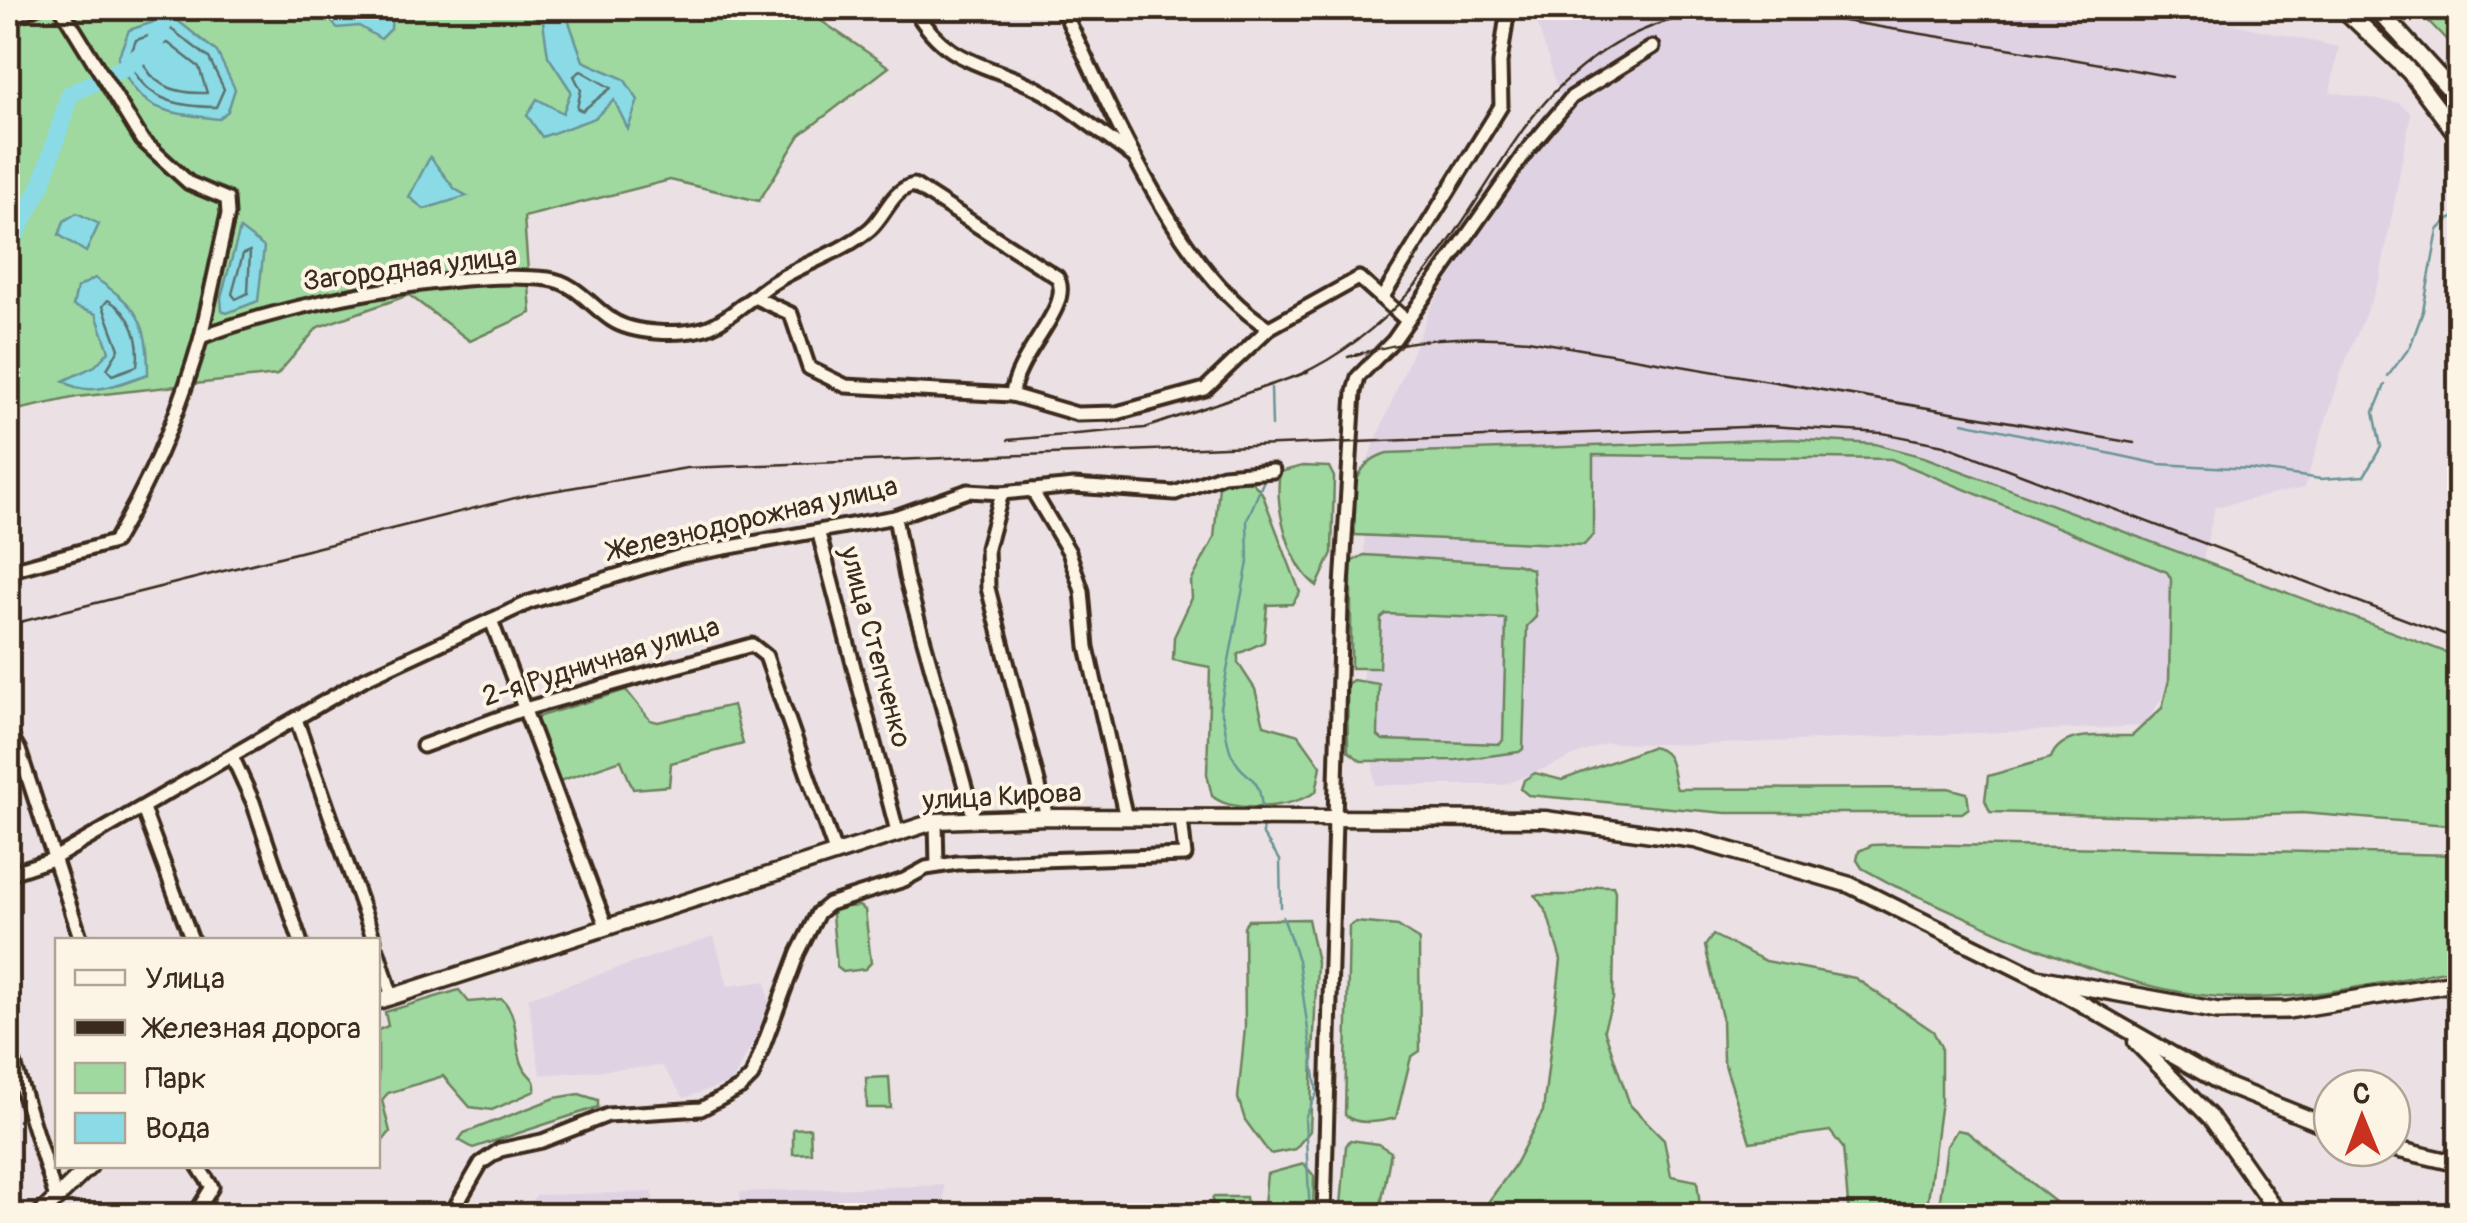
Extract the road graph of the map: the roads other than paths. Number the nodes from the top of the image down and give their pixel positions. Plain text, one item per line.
1 (33, 8) edge
2 (60, 8) edge
3 (914, 8) edge
4 (1062, 8) edge
5 (1508, 8) edge
6 (2343, 8) edge
7 (2376, 8) edge
8 (8, 19) edge
9 (1653, 47) dead end
10 (2460, 100) edge
11 (2460, 138) edge
12 (1135, 157) junction
13 (1384, 295) junction
14 (754, 297) junction
15 (1406, 320) junction
16 (1269, 328) junction
17 (201, 337) junction
18 (1012, 395) junction
19 (1273, 471) dead end
20 (1032, 490) junction
21 (1002, 493) junction
22 (894, 517) junction
23 (819, 534) junction
24 (8, 571) edge
25 (491, 620) junction
26 (521, 710) junction
27 (296, 719) junction
28 (8, 731) edge
29 (423, 746) dead end
30 (232, 756) junction
31 (143, 809) junction
32 (1047, 817) junction
33 (1126, 818) junction
34 (1335, 818) junction
35 (974, 819) junction
36 (1181, 820) junction
37 (936, 822) junction
38 (897, 830) junction
39 (835, 852) junction
40 (53, 859) junction
41 (937, 866) junction
42 (8, 874) edge
43 (606, 926) junction
44 (80, 938) edge
45 (191, 938) edge
46 (299, 938) edge
47 (373, 938) edge
48 (380, 965) edge
49 (2037, 978) junction
50 (2460, 982) edge
51 (385, 999) edge
52 (2104, 1016) junction
53 (8, 1044) edge
54 (2312, 1120) edge
55 (2412, 1153) edge
56 (2460, 1164) edge
57 (88, 1168) edge
58 (199, 1168) edge
59 (56, 1198) junction
60 (38, 1216) edge
61 (194, 1216) edge
62 (450, 1216) edge
63 (1324, 1216) edge
64 (2280, 1216) edge

1 - 8 street
2 - 17 street
3 - 12 street
4 - 12 street
5 - 13 street
6 - 11 highway
7 - 10 highway
9 - 15 street
12 - 16 street
13 - 15 street
13 - 16 street
14 - 17 street, Загородная улица
14 - 18 street
14 - 18 street, Загородная улица
15 - 34 street
16 - 18 street
17 - 24 street
19 - 20 street, Железнодорожная улица
20 - 21 street, Железнодорожная улица
20 - 33 street
21 - 22 street, Железнодорожная улица
21 - 32 street
22 - 23 street, Железнодорожная улица
22 - 35 street
23 - 25 street, Железнодорожная улица
23 - 38 street, улица Степченко
25 - 26 street
25 - 27 street, Железнодорожная улица
26 - 29 street, 2-я Рудничная улица
26 - 39 street, 2-я Рудничная улица
26 - 43 street
27 - 30 street, Железнодорожная улица
27 - 47 street
28 - 40 street
30 - 31 street, Железнодорожная улица
30 - 46 street
31 - 40 street, Железнодорожная улица
31 - 45 street
32 - 33 main road, улица Кирова
32 - 35 main road, улица Кирова
33 - 36 main road, улица Кирова
34 - 36 main road, улица Кирова
34 - 49 main road, улица Кирова
34 - 63 street
35 - 37 main road, улица Кирова
36 - 41 street
37 - 38 main road, улица Кирова
37 - 41 street
38 - 39 main road, улица Кирова
39 - 43 main road, улица Кирова
40 - 42 street, Железнодорожная улица
40 - 44 street
41 - 62 street
43 - 51 main road, улица Кирова
48 - 51 street
49 - 50 highway
49 - 52 main road, улица Кирова
52 - 54 main road
52 - 64 main road
53 - 59 street
55 - 56 main road
57 - 59 main road
58 - 61 street
59 - 60 main road

